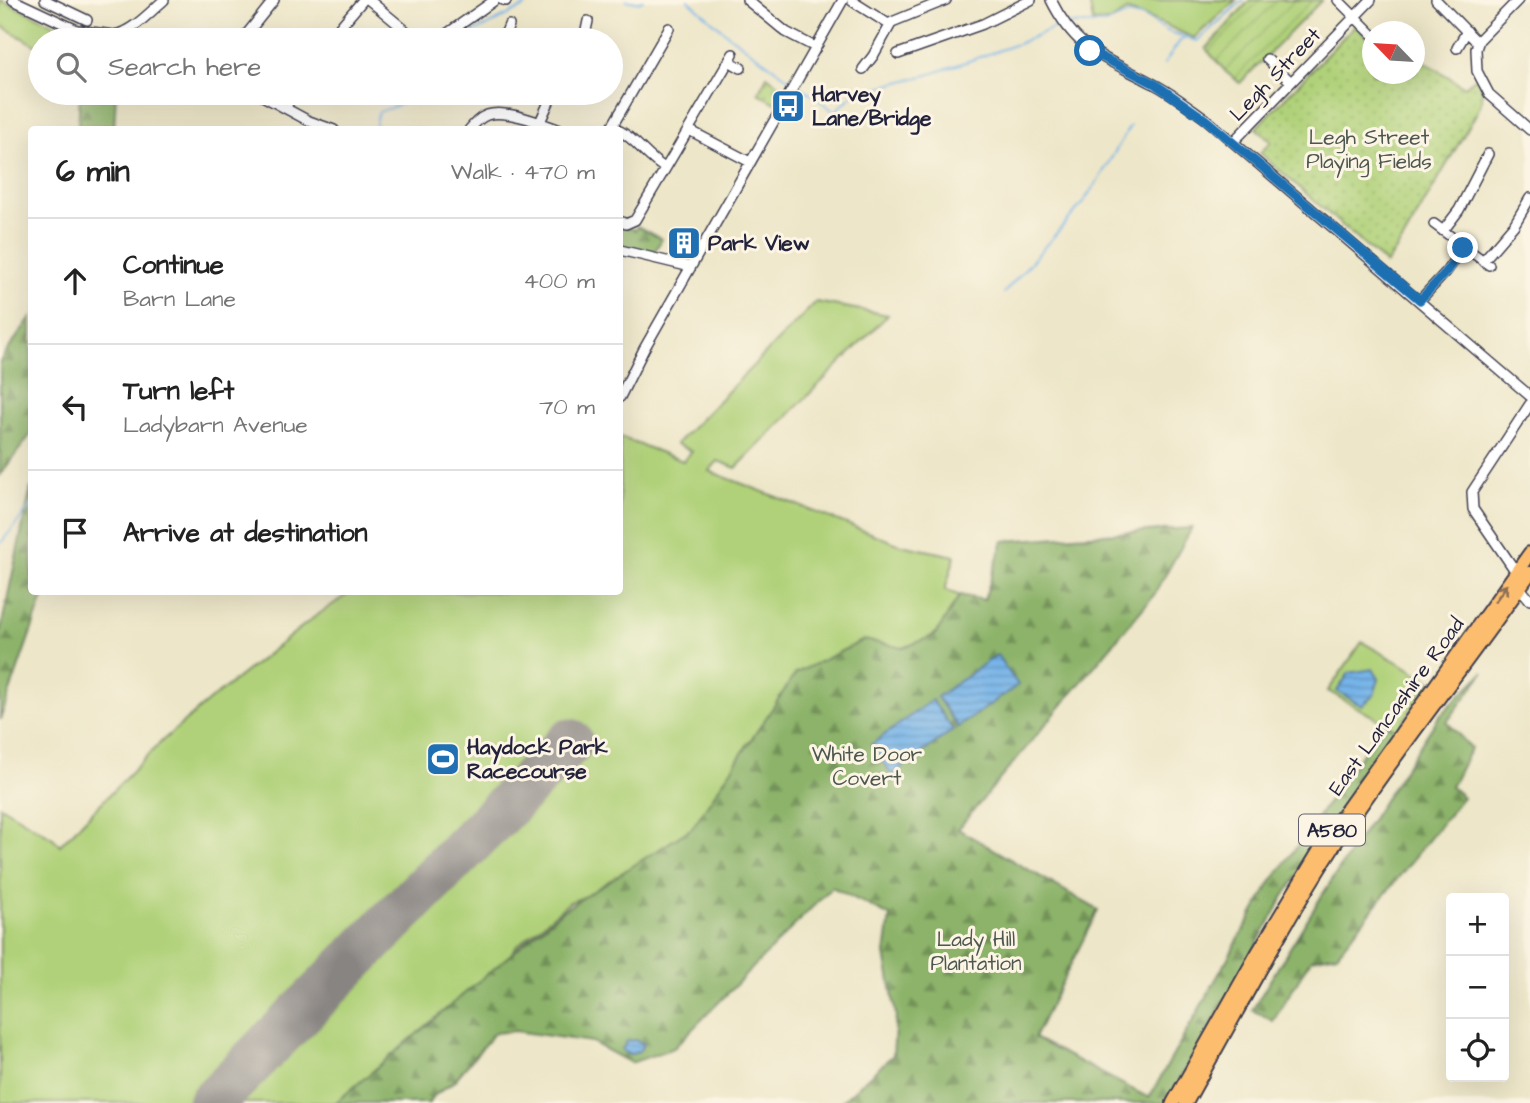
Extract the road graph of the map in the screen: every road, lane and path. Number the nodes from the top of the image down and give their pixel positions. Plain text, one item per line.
1 (13, 0) edge
2 (45, 0) edge
3 (164, 0) edge
4 (274, 0) edge
5 (363, 0) edge
6 (369, 0) edge
7 (495, 0) edge
8 (747, 0) edge
9 (946, 0) edge
10 (1031, 0) edge
11 (1051, 0) edge
12 (1338, 0) edge
13 (1371, 0) edge
14 (1436, 0) edge
15 (1518, 0) edge
16 (842, 1) edge
17 (1355, 17) junction
18 (87, 20) dead end
19 (588, 21) dead end
20 (1362, 24) edge
21 (509, 25) dead end
22 (890, 25) junction
23 (73, 28) edge
24 (129, 28) edge
25 (252, 28) edge
26 (339, 28) edge
27 (403, 28) edge
28 (456, 28) edge
29 (507, 28) edge
30 (587, 28) edge
31 (1467, 32) junction
32 (675, 43) dead end
33 (1478, 43) junction
34 (815, 47) junction
35 (1457, 48) dead end
36 (910, 50) junction
37 (898, 54) dead end
38 (1268, 59) dead end
39 (914, 61) dead end
40 (741, 68) dead end
41 (863, 69) dead end
42 (1291, 82) junction
43 (280, 105) edge
44 (287, 105) edge
45 (548, 105) edge
46 (286, 108) junction
47 (540, 122) junction
48 (322, 126) edge
49 (473, 126) edge
50 (550, 126) edge
51 (616, 126) edge
52 (689, 130) junction
53 (1530, 130) edge
54 (623, 134) edge
55 (1233, 142) junction
56 (1488, 154) dead end
57 (750, 162) junction
58 (665, 167) junction
59 (1529, 205) edge
60 (623, 222) edge
61 (1434, 223) dead end
62 (1443, 231) junction
63 (1463, 248) junction
64 (623, 251) edge
65 (691, 267) junction
66 (1420, 300) junction
67 (623, 391) edge
68 (1530, 396) edge
69 (1530, 404) edge
70 (1530, 553) edge
71 (1516, 572) junction
72 (1530, 573) edge
73 (1520, 588) junction
74 (1530, 600) edge
75 (1173, 1103) edge
76 (1185, 1103) edge

1 - 23 street
2 - 18 street
3 - 24 street
4 - 25 street
5 - 26 street
6 - 27 street
7 - 28 street
8 - 34 street
9 - 22 street
10 - 36 street
11 - 55 street
12 - 17 street
13 - 17 street, Legh Street
14 - 31 street
15 - 33 street
16 - 22 street
16 - 34 street
17 - 20 street
17 - 42 street, Legh Street
19 - 30 street
21 - 29 street
22 - 41 street
31 - 33 street
31 - 35 street
32 - 51 street
33 - 53 street
34 - 57 street
36 - 37 street
36 - 39 street
38 - 42 street
40 - 52 street
42 - 55 street, Legh Street
43 - 46 street
44 - 46 street
45 - 47 street
46 - 48 street
47 - 49 street
47 - 50 street
52 - 57 street
52 - 58 street
54 - 58 street
55 - 66 street
56 - 62 street
57 - 65 street
58 - 60 street
59 - 63 street
61 - 62 street
62 - 63 street
63 - 66 street
64 - 65 street
65 - 67 street
66 - 68 street
69 - 71 street
70 - 71 highway, East Lancashire Road / A580
75 -> 71 highway, East Lancashire Road / A580
72 - 73 highway, East Lancashire Road / A580
73 - 74 street
73 - 76 highway, East Lancashire Road / A580

